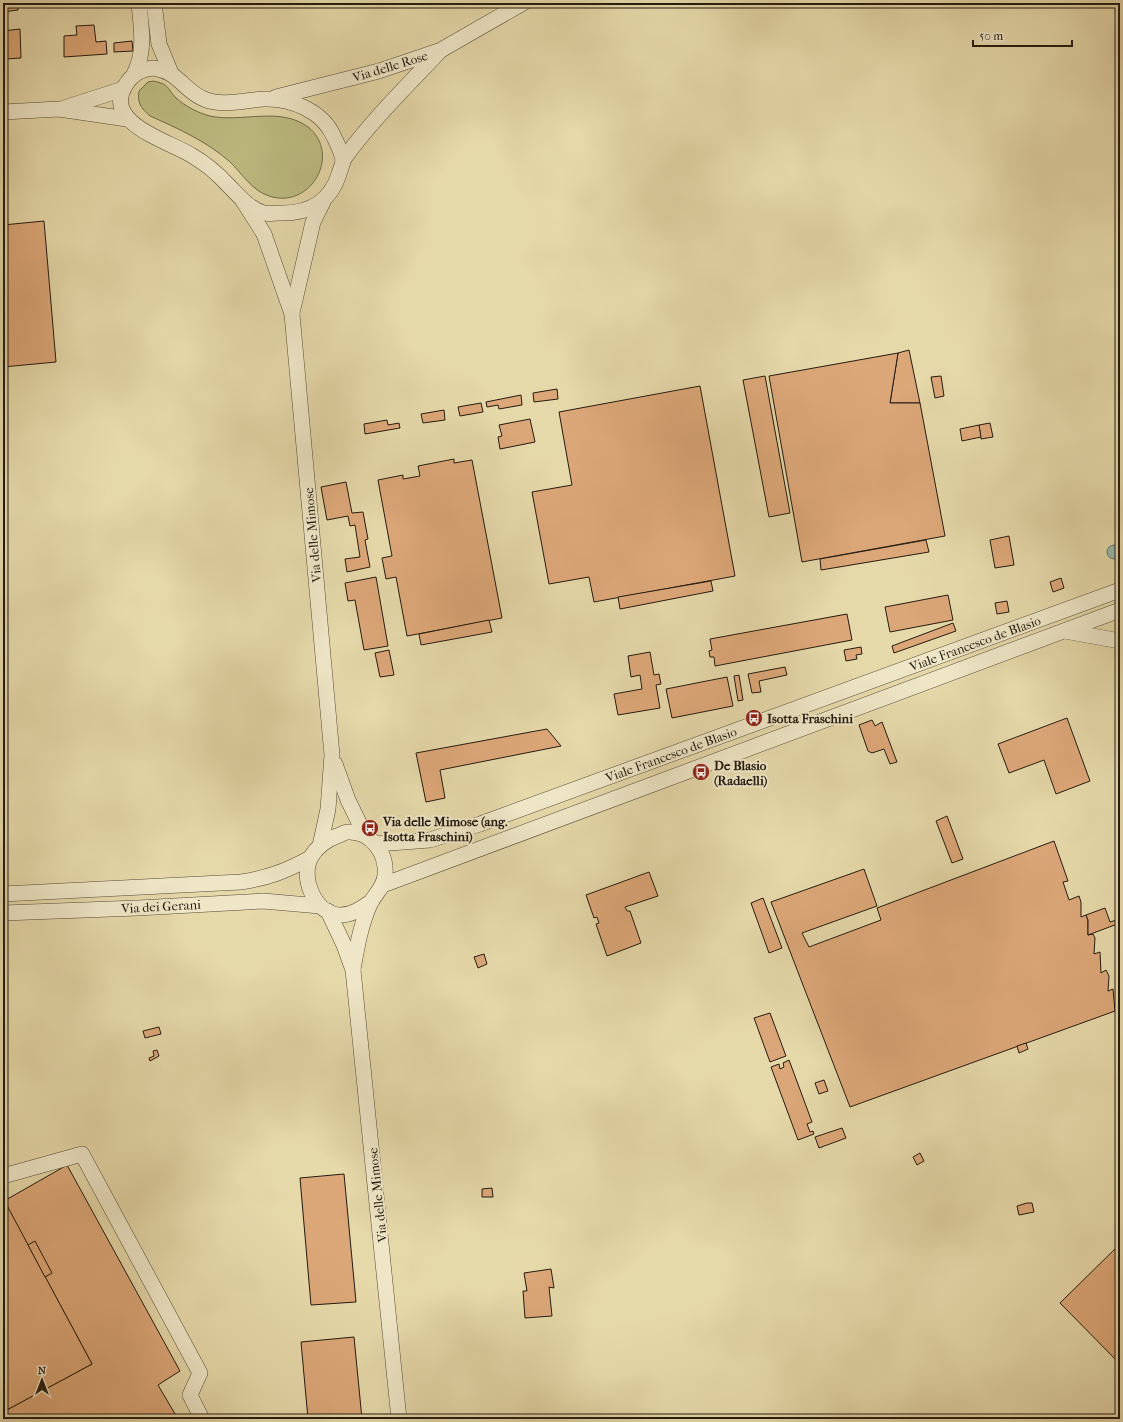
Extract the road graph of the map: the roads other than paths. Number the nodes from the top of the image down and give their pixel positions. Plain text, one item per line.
1 (139, 3) edge
2 (154, 3) edge
3 (523, 3) edge
4 (441, 50) junction
5 (171, 73) junction
6 (134, 74) junction
7 (123, 89) junction
8 (266, 99) junction
9 (59, 109) junction
10 (3, 112) edge
11 (127, 119) junction
12 (343, 160) junction
13 (326, 197) junction
14 (243, 201) junction
15 (292, 314) junction
16 (1120, 590) edge
17 (1120, 610) edge
18 (1064, 631) junction
19 (1120, 641) edge
20 (332, 755) junction
21 (370, 840) junction
22 (320, 846) junction
23 (310, 858) junction
24 (382, 885) junction
25 (3, 894) edge
26 (372, 901) junction
27 (324, 908) junction
28 (3, 913) edge
29 (353, 970) junction
30 (3, 1176) edge
31 (202, 1419) edge
32 (399, 1419) edge

1 - 6 street
2 - 5 street
3 - 4 street
4 - 8 street, Via delle Rose
4 - 12 street, Via delle Rose
5 - 6 street
5 - 8 street
6 - 7 street
7 - 9 street
7 - 11 street
8 - 12 street
9 - 10 street
9 - 11 street
11 - 14 street
12 - 13 street
13 - 14 street
13 - 15 street, Via delle Mimose
14 - 15 street, Via delle Mimose
15 - 20 street, Via delle Mimose
16 - 21 street, Viale Francesco de Blasio
17 - 18 street, Viale Francesco de Blasio
18 - 19 street
18 - 24 street, Viale Francesco de Blasio
20 - 21 street, Via delle Mimose
20 - 22 street, Via delle Mimose
21 - 22 street
21 - 24 street
22 - 23 street
23 - 25 street, Via dei Gerani
23 - 27 street
24 - 26 street
26 - 27 street
26 - 29 street
27 - 28 street, Via dei Gerani
27 - 29 street
29 - 32 street, Via delle Mimose
30 - 31 street

